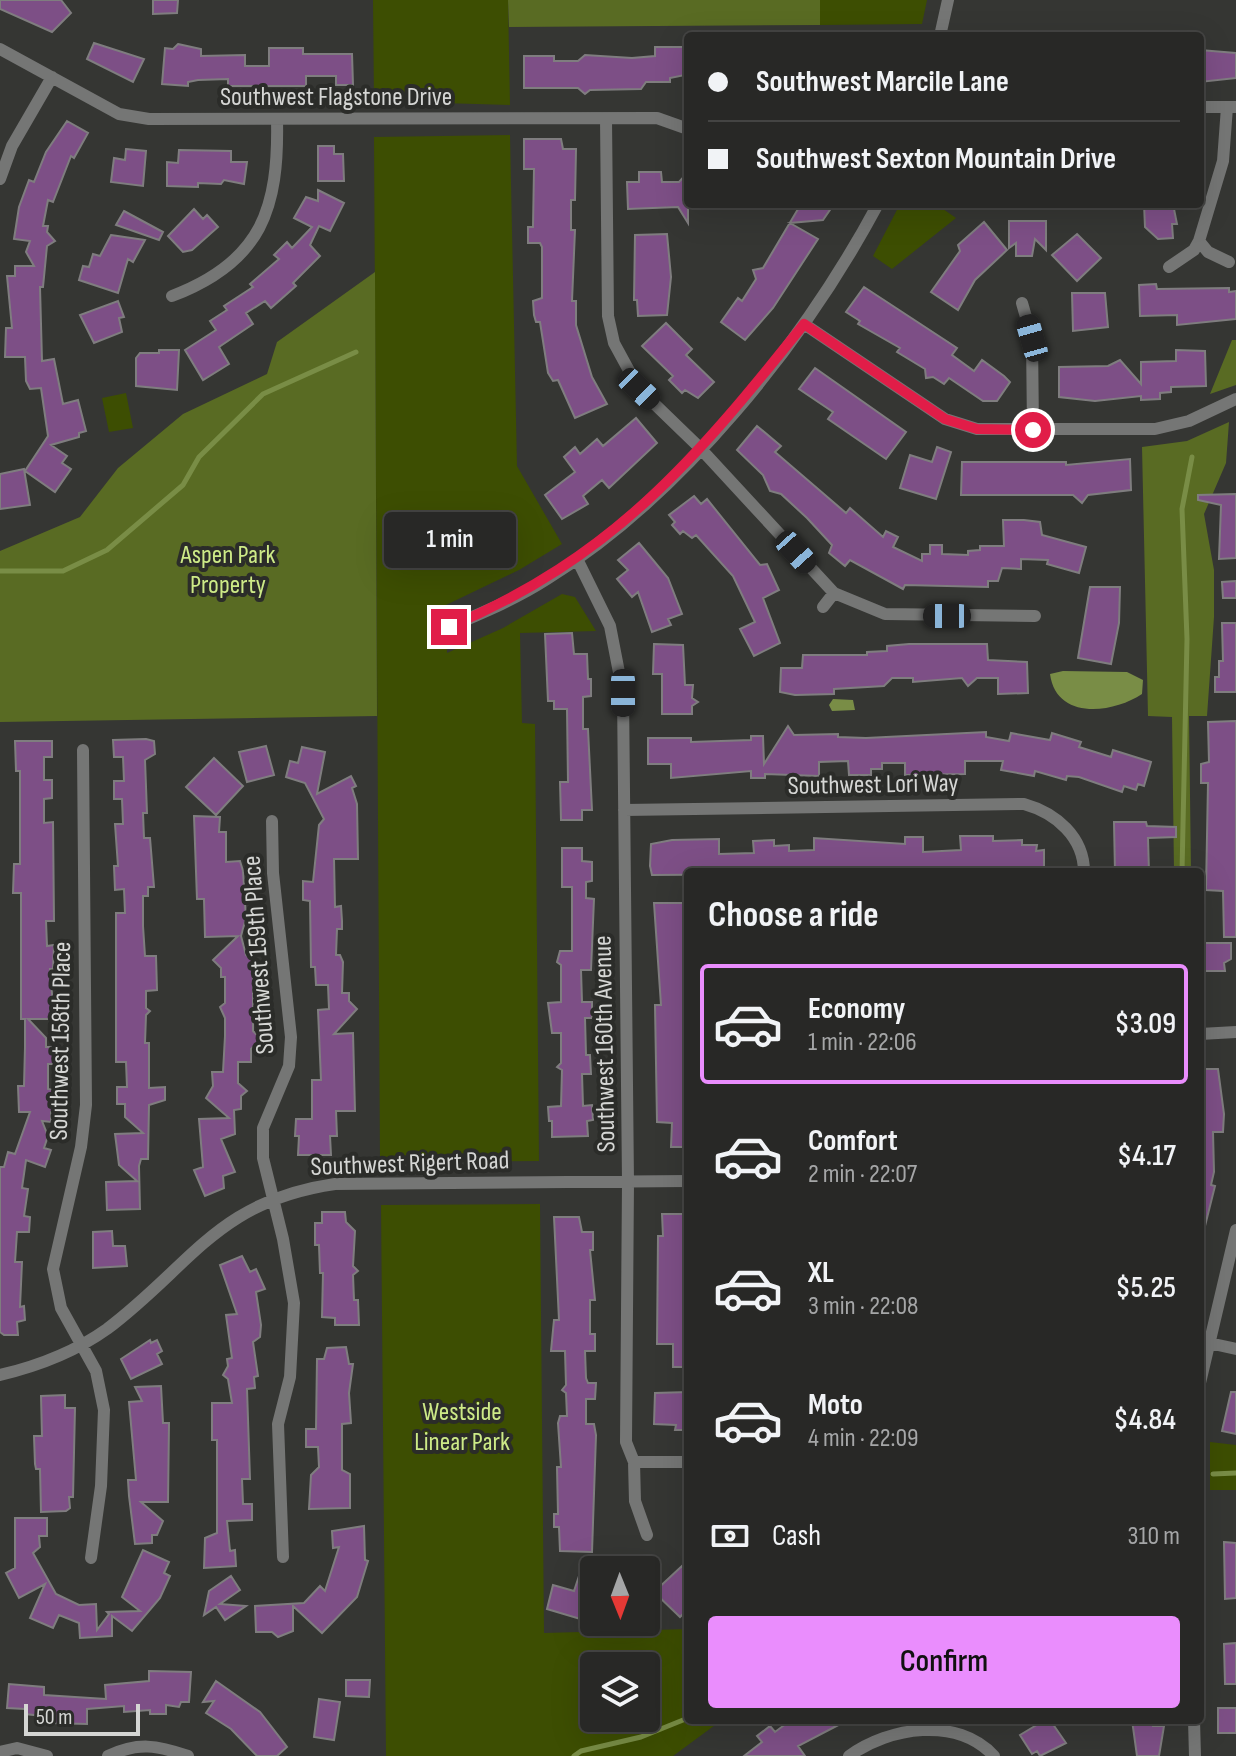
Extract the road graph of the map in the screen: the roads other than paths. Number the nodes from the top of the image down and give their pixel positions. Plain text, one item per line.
1 (948, 0) edge
2 (941, 32) edge
3 (0, 49) edge
4 (52, 77) junction
5 (1204, 107) edge
6 (1231, 107) edge
7 (277, 119) junction
8 (606, 119) junction
9 (684, 128) edge
10 (0, 179) edge
11 (876, 208) edge
12 (1199, 241) junction
13 (1229, 262) dead end
14 (1169, 267) dead end
15 (172, 296) dead end
16 (1022, 303) dead end
17 (804, 324) junction
18 (1236, 399) edge
19 (1033, 430) junction
20 (700, 448) junction
21 (577, 559) junction
22 (834, 593) junction
23 (823, 607) dead end
24 (1035, 616) dead end
25 (449, 627) dead end
26 (83, 750) dead end
27 (624, 810) junction
28 (272, 821) dead end
29 (1083, 868) edge
30 (1236, 1032) edge
31 (1204, 1034) edge
32 (684, 1181) edge
33 (628, 1182) junction
34 (272, 1198) junction
35 (1236, 1230) edge
36 (1209, 1343) junction
37 (82, 1345) junction
38 (1236, 1349) edge
39 (1204, 1365) edge
40 (0, 1375) edge
41 (634, 1462) junction
42 (684, 1462) edge
43 (647, 1535) dead end
44 (283, 1557) dead end
45 (91, 1558) dead end
46 (1194, 1724) edge
47 (0, 1752) edge
48 (47, 1756) edge
49 (108, 1756) edge
50 (188, 1756) edge
51 (849, 1756) edge
52 (994, 1756) edge
53 (1195, 1756) edge

1 - 2 street
3 - 4 street, Southwest Flagstone Drive
4 - 7 street, Southwest Flagstone Drive
4 - 10 street
5 - 6 street
6 - 12 street
7 - 8 street, Southwest Flagstone Drive
7 - 15 street
8 - 9 street, Southwest Flagstone Drive
8 - 20 street
11 - 17 street
12 - 13 street
12 - 14 street
16 - 19 street
17 - 19 street
17 - 20 street
18 - 19 street
20 - 21 street
20 - 22 street
21 - 25 street
21 - 27 street, Southwest 160th Avenue
22 - 23 street
22 - 24 street
26 - 37 street, Southwest 158th Place
27 - 29 street, Southwest Lori Way
27 - 33 street, Southwest 160th Avenue
28 - 34 street, Southwest 159th Place
30 - 31 street
32 - 33 street, Southwest Rigert Road
33 - 34 street, Southwest Rigert Road
33 - 41 street, Southwest 160th Avenue
34 - 37 street, Southwest Rigert Road
34 - 44 street, Southwest 159th Place
35 - 36 street
36 - 38 street
36 - 39 street
37 - 40 street, Southwest Rigert Road
37 - 45 street, Southwest 158th Place
41 - 42 street
41 - 43 street, Southwest 160th Avenue
46 - 53 street
47 - 48 street
49 - 50 street
51 - 52 street

